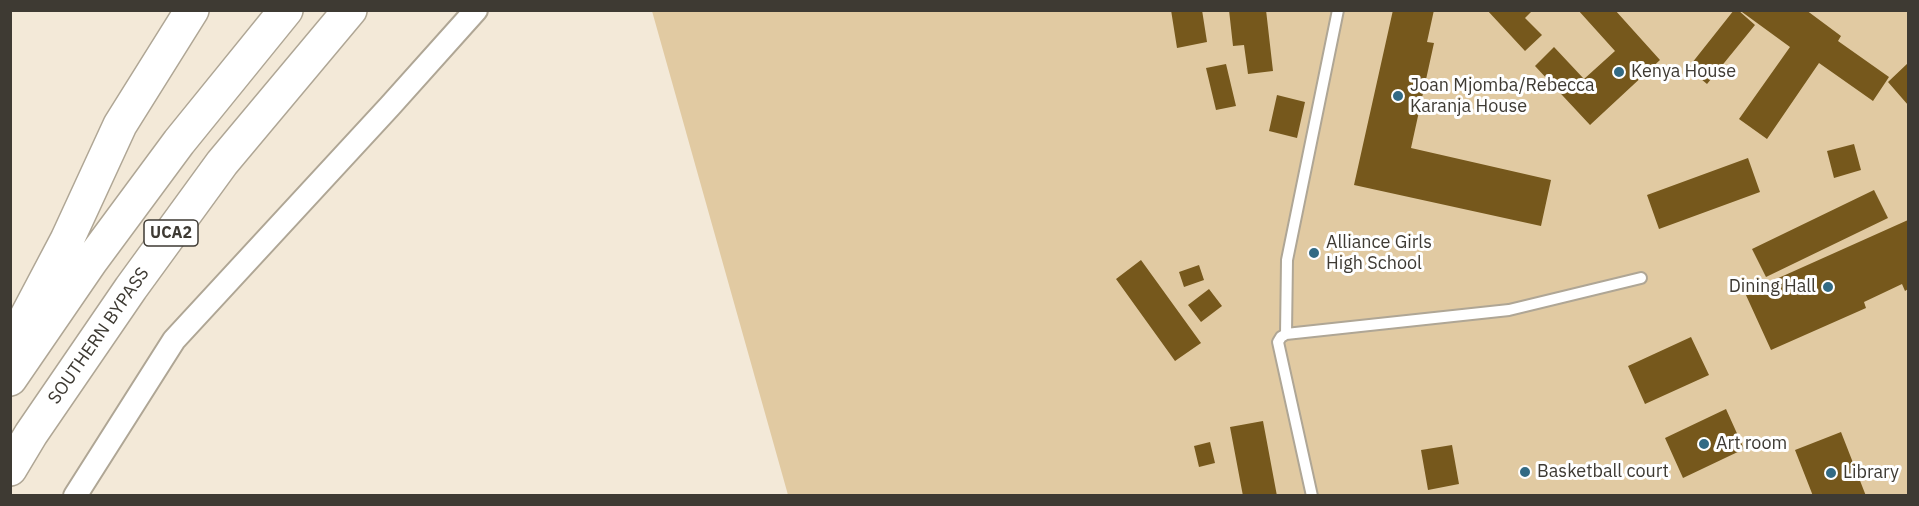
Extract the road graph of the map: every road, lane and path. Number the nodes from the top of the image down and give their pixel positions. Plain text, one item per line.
1 (192, 10) edge
2 (286, 10) edge
3 (350, 10) edge
4 (476, 10) edge
5 (1338, 10) edge
6 (1641, 278) dead end
7 (1286, 334) junction
8 (10, 348) edge
9 (10, 379) edge
10 (10, 469) edge
11 (75, 495) edge
12 (1312, 495) edge

1 - 8 highway
2 - 9 highway, UCA2
3 - 10 highway, SOUTHERN BYPASS / UCA2
4 - 11 street
5 - 7 lane
6 - 7 lane
7 - 12 lane

